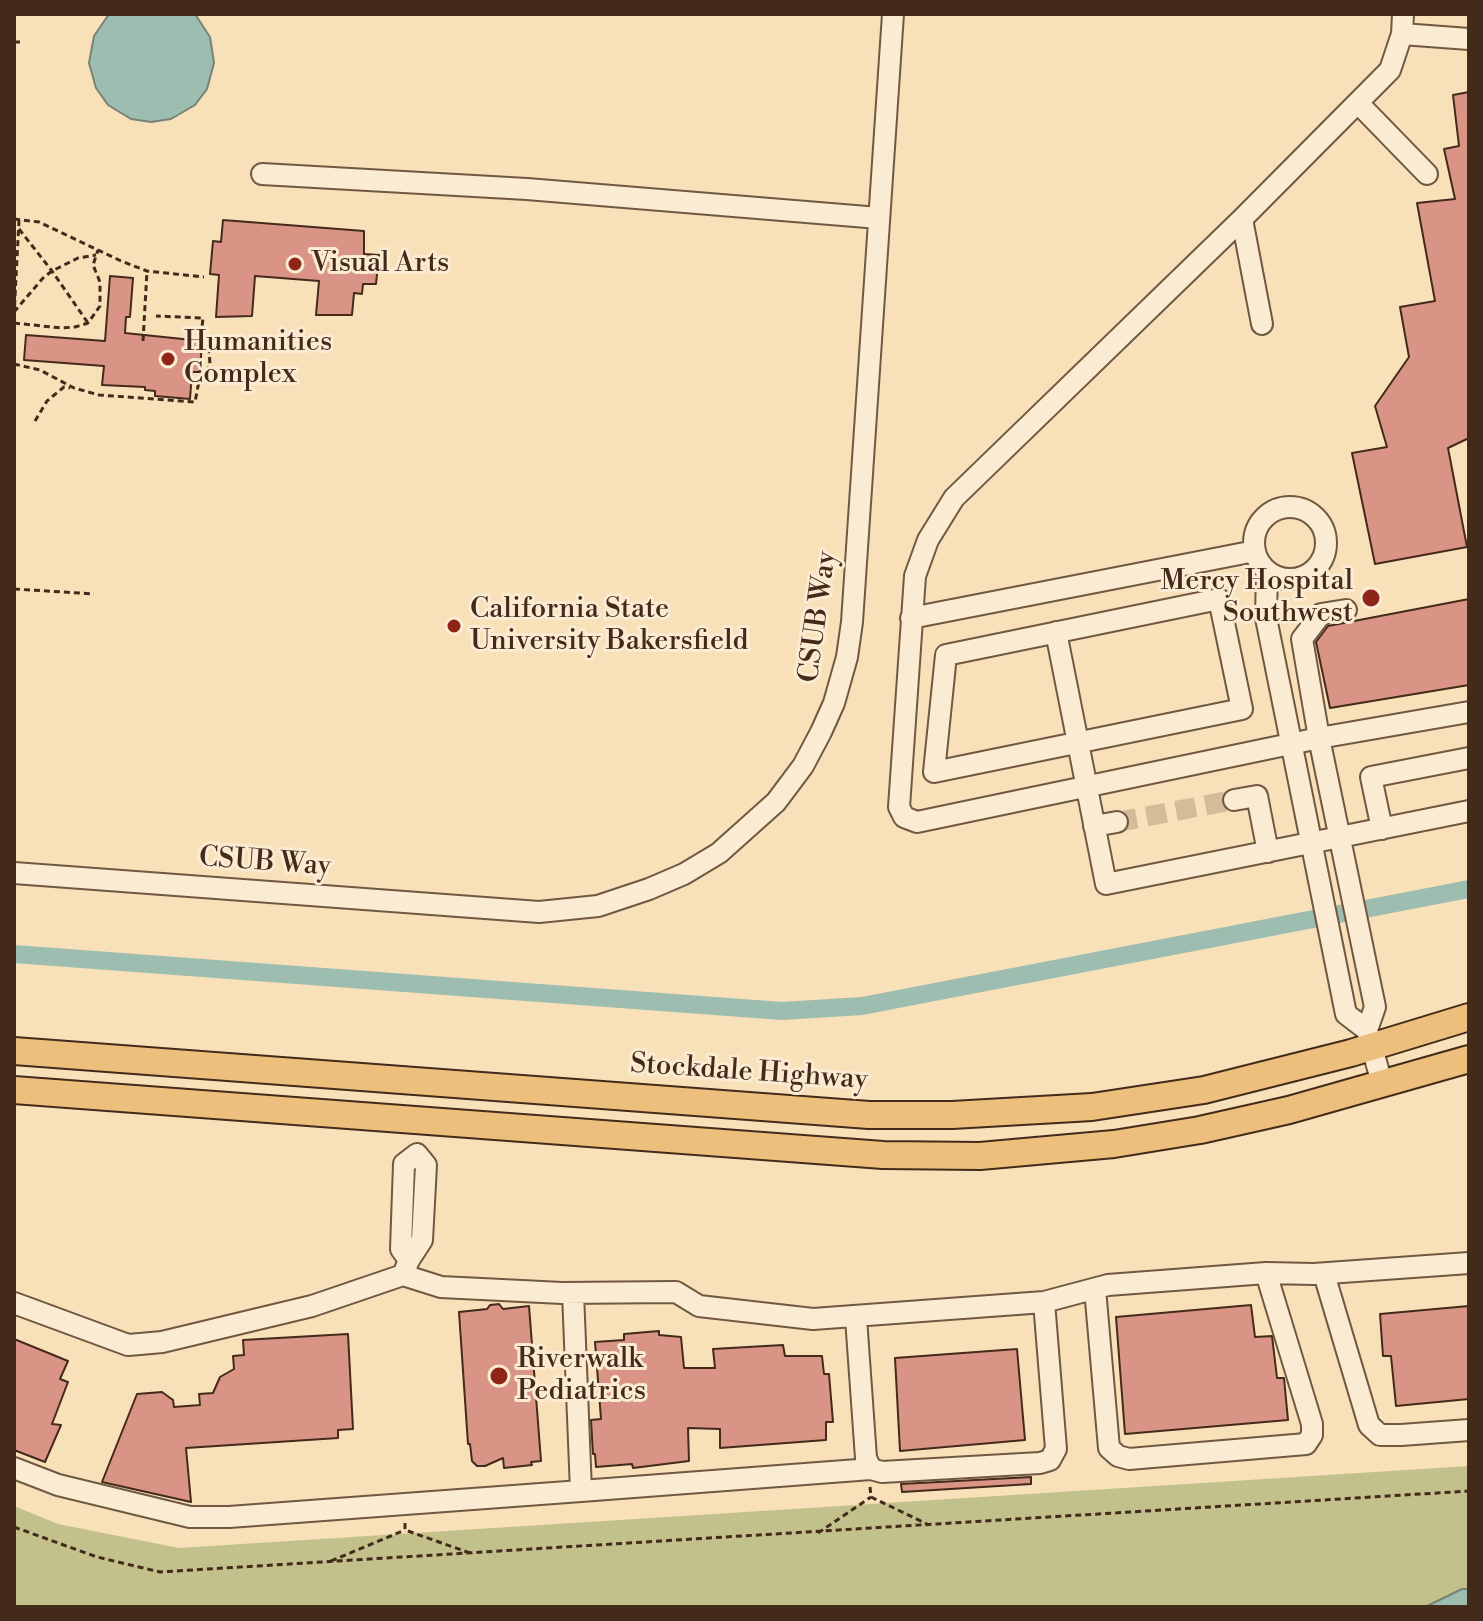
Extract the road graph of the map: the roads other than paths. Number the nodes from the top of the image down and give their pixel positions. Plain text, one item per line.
1 (893, 14) edge
2 (1403, 24) edge
3 (1469, 39) edge
4 (1358, 103) junction
5 (262, 174) dead end
6 (1427, 174) dead end
7 (879, 218) junction
8 (1242, 219) junction
9 (1262, 324) dead end
10 (1255, 551) junction
11 (1267, 571) junction
12 (1346, 610) dead end
13 (911, 618) junction
14 (1056, 632) junction
15 (1469, 712) edge
16 (1319, 738) junction
17 (1078, 744) junction
18 (1292, 744) junction
19 (1469, 758) edge
20 (1086, 786) junction
21 (1234, 800) tunnel mouth
22 (1469, 811) edge
23 (1117, 822) tunnel mouth
24 (1094, 826) junction
25 (1382, 829) junction
26 (1340, 837) junction
27 (1311, 843) junction
28 (1268, 852) junction
29 (14, 873) edge
30 (1469, 1017) edge
31 (1369, 1038) junction
32 (14, 1051) edge
33 (1469, 1059) edge
34 (1382, 1083) junction
35 (14, 1090) edge
36 (418, 1121) junction
37 (1469, 1263) edge
38 (406, 1267) junction
39 (1266, 1273) junction
40 (1324, 1274) junction
41 (1095, 1289) junction
42 (573, 1293) junction
43 (1044, 1302) junction
44 (14, 1303) edge
45 (856, 1318) junction
46 (1469, 1430) edge
47 (14, 1468) edge
48 (871, 1469) junction
49 (581, 1491) junction

1 - 7 street, CSUB Way
2 - 3 street
2 - 4 street
4 - 6 street
4 - 8 street
5 - 7 street
7 - 29 street, CSUB Way
8 - 9 street
8 - 13 street
10 - 11 street
10 - 11 street
10 - 13 street
11 - 18 street
12 - 16 street
13 - 20 street
14 - 17 street
14 - 17 street
14 - 17 street
15 - 16 street
16 - 18 street
16 - 26 street
17 - 20 street
18 - 20 street
18 - 27 street
19 - 25 street
20 - 24 street
21 - 28 street
22 - 25 street
23 - 24 street
24 - 28 street
25 - 26 street
26 - 27 street
26 - 31 street
27 - 28 street
27 - 31 street
30 - 31 main road, Stockdale Highway
31 - 32 main road, Stockdale Highway
31 - 34 street
33 - 34 main road
34 - 36 main road
35 - 36 main road
36 - 38 street
37 - 40 street
38 - 42 street
38 - 44 street
39 - 40 street
39 - 41 street
39 - 41 street
40 - 46 street
41 - 43 street
42 - 45 street
42 - 49 street
43 - 45 street
43 - 48 street
45 - 48 street
47 - 49 street
48 - 49 street

